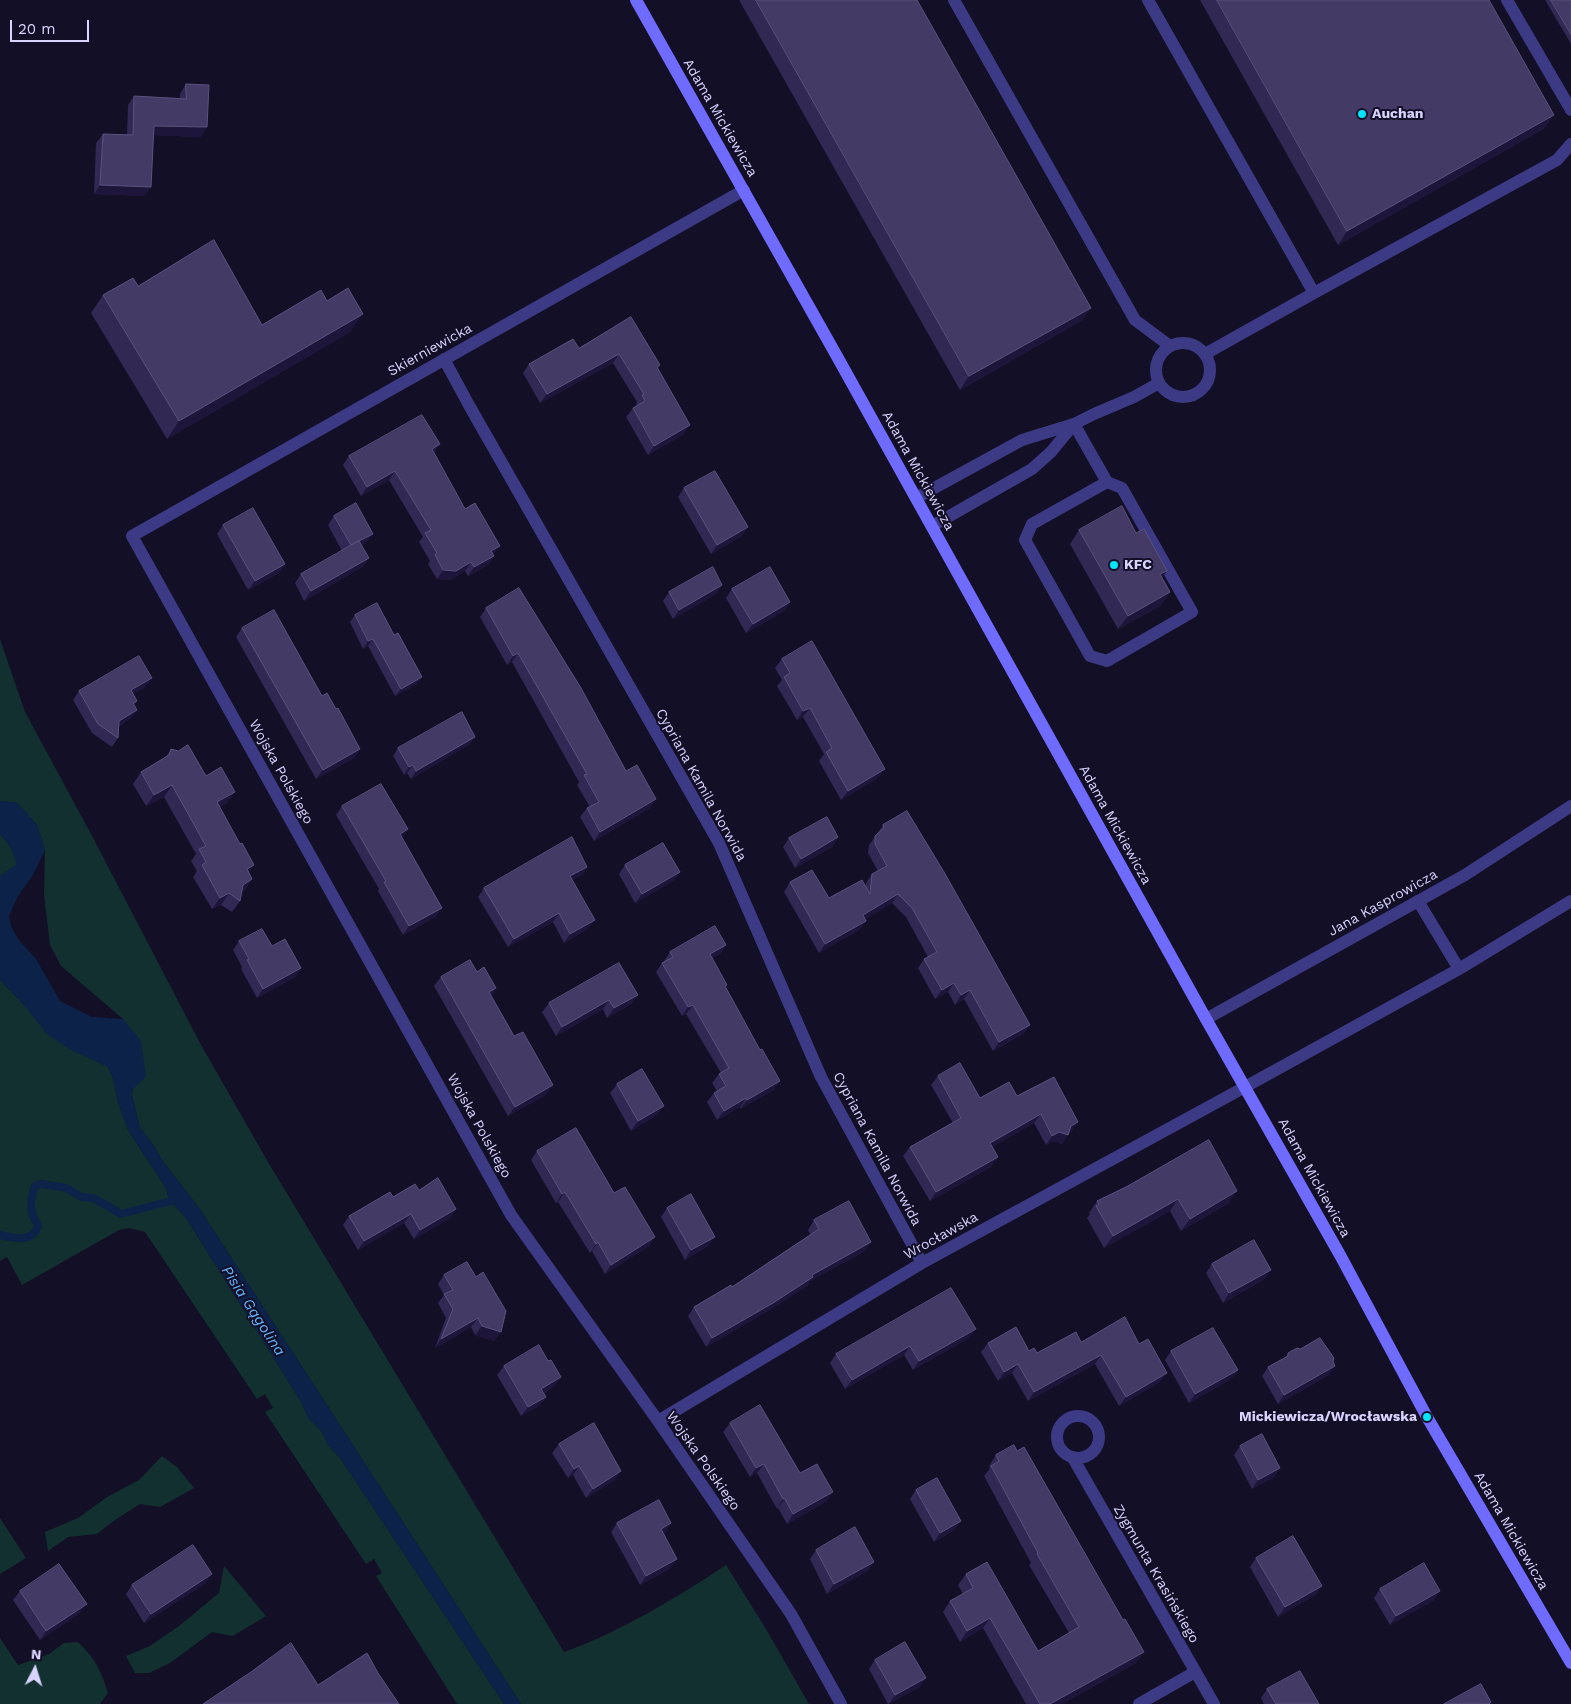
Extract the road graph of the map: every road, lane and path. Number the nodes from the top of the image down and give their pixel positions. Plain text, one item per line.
1 (636, 0) edge
2 (954, 0) edge
3 (1148, 0) edge
4 (1508, 0) edge
5 (1571, 110) edge
6 (1571, 144) edge
7 (744, 190) junction
8 (1314, 293) junction
9 (1170, 346) junction
10 (1205, 354) junction
11 (444, 359) junction
12 (1159, 383) junction
13 (1074, 424) junction
14 (1107, 482) junction
15 (916, 498) junction
16 (932, 526) junction
17 (132, 536) joint
18 (1571, 806) edge
19 (1418, 900) junction
20 (1571, 901) edge
21 (1459, 969) junction
22 (1206, 1019) junction
23 (1245, 1087) junction
24 (922, 1263) junction
25 (658, 1421) junction
26 (1073, 1458) dead end
27 (1571, 1663) edge
28 (1195, 1672) junction
29 (841, 1704) edge
30 (1140, 1704) edge
31 (1214, 1704) edge

1 - 7 street, Adama Mickiewicza
2 - 9 street
3 - 8 street
4 - 5 street
6 - 8 street
7 - 11 street, Skierniewicka
7 - 15 street, Adama Mickiewicza
8 - 10 street
9 - 10 street
9 - 12 street
10 - 12 street
11 - 17 street, Skierniewicka
11 - 24 street, Cypriana Kamila Norwida
12 - 13 street
13 - 14 street
13 - 15 street
13 - 16 street
14 - 14 street
15 - 16 street, Adama Mickiewicza
16 - 22 street, Adama Mickiewicza
17 - 25 street, Wojska Polskiego
18 - 19 street, Jana Kasprowicza
19 - 21 street
19 - 22 street, Jana Kasprowicza
20 - 21 street, Wrocławska
21 - 23 street, Wrocławska
22 - 23 street, Adama Mickiewicza
23 - 24 street, Wrocławska
23 - 27 street, Adama Mickiewicza
24 - 25 street, Wrocławska
25 - 29 street, Wojska Polskiego
26 - 28 street, Zygmunta Krasińskiego
28 - 30 street
28 - 31 street, Zygmunta Krasińskiego

